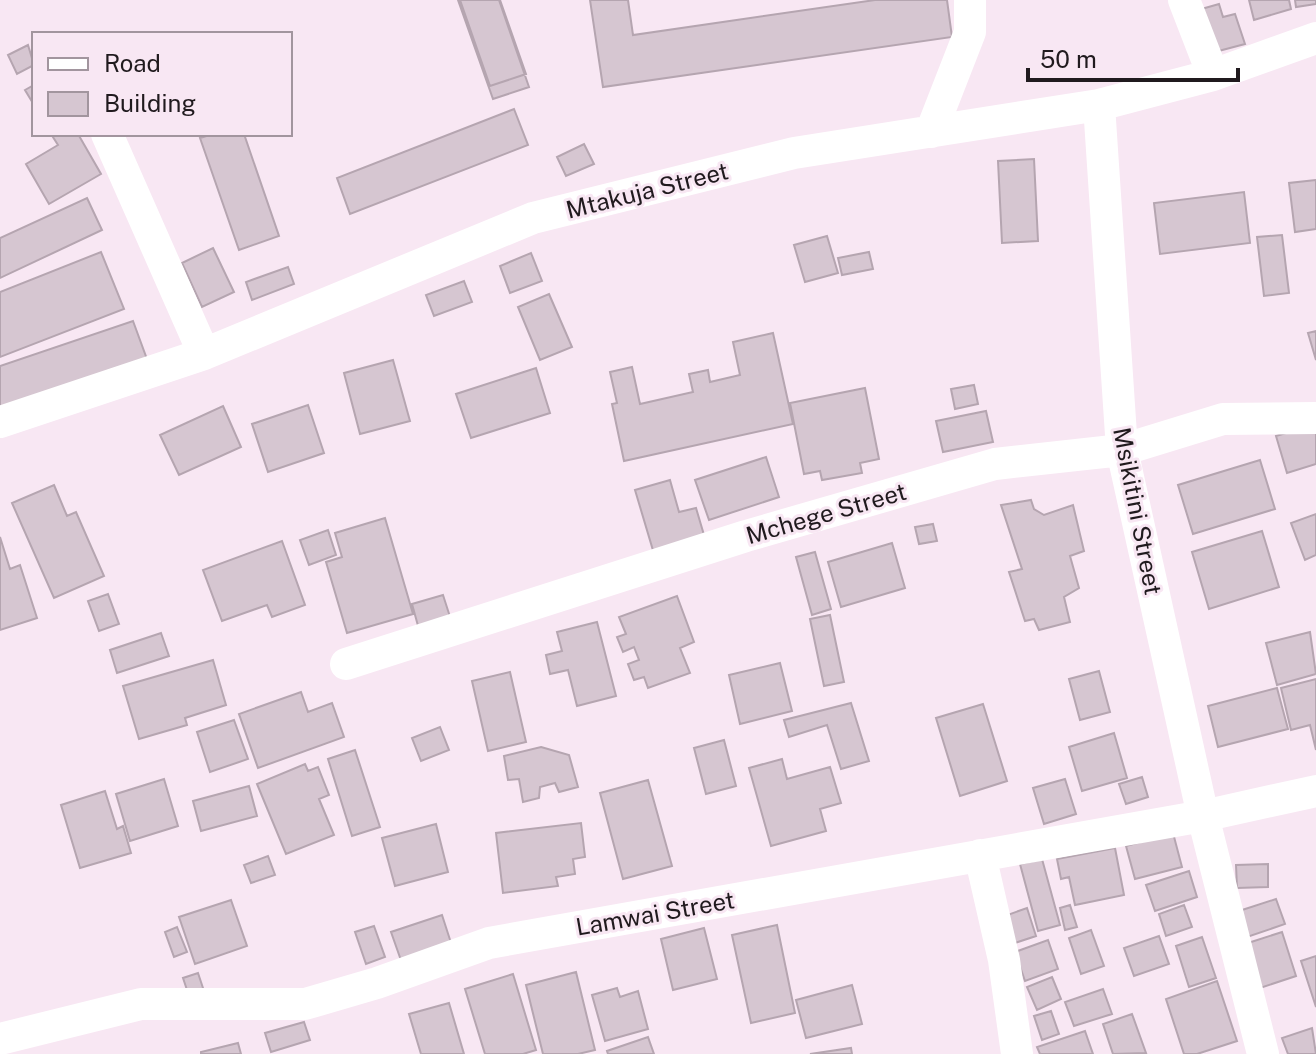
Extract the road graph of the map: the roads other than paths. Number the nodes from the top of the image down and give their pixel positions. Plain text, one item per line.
1 (970, 0) edge
2 (1184, 0) edge
3 (1316, 38) edge
4 (1213, 75) junction
5 (1099, 105) junction
6 (931, 132) junction
7 (108, 136) edge
8 (204, 354) junction
9 (1316, 418) edge
10 (0, 422) edge
11 (1122, 450) junction
12 (346, 664) dead end
13 (1316, 791) edge
14 (1203, 816) junction
15 (980, 855) junction
16 (0, 1039) edge
17 (1017, 1054) edge
18 (1263, 1054) edge

1 - 6 street
2 - 4 street
3 - 4 street, Mtakuja Street
4 - 5 street, Mtakuja Street
5 - 6 street, Mtakuja Street
5 - 11 street, Msikitini Street
6 - 8 street, Mtakuja Street
7 - 8 street
8 - 10 street, Mtakuja Street
9 - 11 street, Mchege Street
11 - 12 street, Mchege Street
11 - 14 street, Msikitini Street
13 - 14 street, Lamwai Street
14 - 15 street, Lamwai Street
14 - 18 street, Msikitini Street
15 - 16 street, Lamwai Street
15 - 17 street

